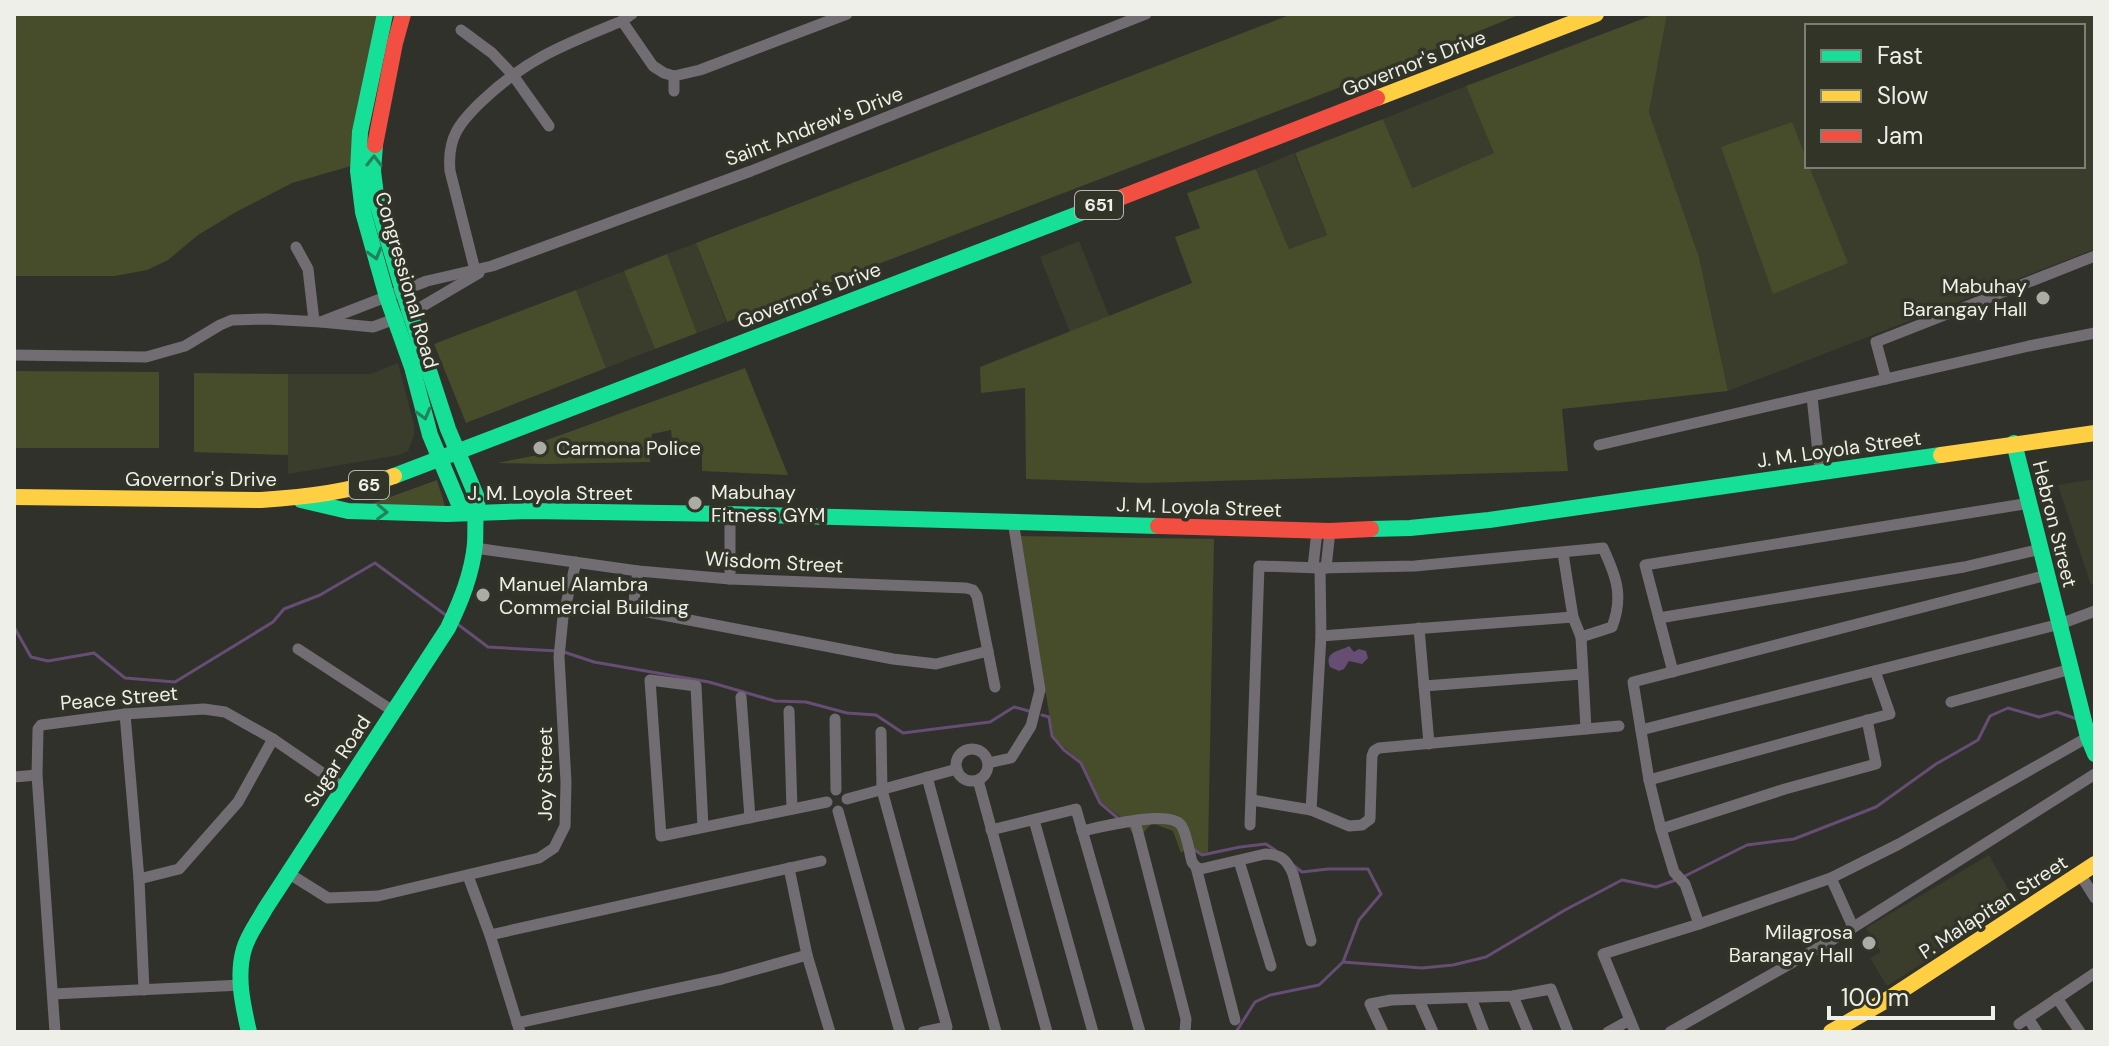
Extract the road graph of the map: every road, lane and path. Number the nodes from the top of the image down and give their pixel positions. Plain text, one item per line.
1 (385, 14) edge
2 (403, 14) edge
3 (847, 14) edge
4 (1146, 14) edge
5 (1596, 14) edge
6 (627, 18) edge
7 (461, 30) dead end
8 (512, 74) junction
9 (674, 76) junction
10 (674, 91) dead end
11 (549, 126) dead end
12 (296, 247) dead end
13 (2095, 256) edge
14 (476, 272) junction
15 (395, 294) junction
16 (403, 316) junction
17 (318, 322) junction
18 (2095, 333) edge
19 (14, 355) edge
20 (1886, 379) junction
21 (1812, 397) junction
22 (2095, 433) edge
23 (2014, 443) junction
24 (1599, 445) dead end
25 (458, 453) junction
26 (440, 460) junction
27 (1820, 471) junction
28 (14, 497) edge
29 (296, 498) junction
30 (2030, 503) junction
31 (474, 513) junction
32 (730, 514) junction
33 (1013, 521) junction
34 (1323, 539) junction
35 (475, 548) junction
36 (2041, 549) junction
37 (1563, 553) junction
38 (576, 562) junction
39 (1320, 568) junction
40 (638, 571) junction
41 (2047, 575) junction
42 (730, 579) junction
43 (2095, 611) edge
44 (1573, 617) junction
45 (1659, 618) junction
46 (2060, 624) junction
47 (1419, 628) junction
48 (1321, 636) junction
49 (1581, 637) junction
50 (298, 649) dead end
51 (988, 651) junction
52 (2071, 669) junction
53 (1875, 671) junction
54 (1673, 672) junction
55 (1582, 674) junction
56 (1424, 686) junction
57 (995, 687) dead end
58 (741, 697) dead end
59 (1951, 702) dead end
60 (393, 711) junction
61 (789, 711) dead end
62 (125, 714) junction
63 (835, 719) dead end
64 (1867, 720) junction
65 (1619, 726) dead end
66 (2085, 726) junction
67 (1586, 729) junction
68 (1641, 730) junction
69 (881, 732) dead end
70 (273, 739) junction
71 (1429, 744) junction
72 (2095, 754) edge
73 (988, 763) junction
74 (957, 769) junction
75 (2095, 774) edge
76 (37, 775) junction
77 (14, 777) edge
78 (927, 777) junction
79 (978, 780) junction
80 (1649, 780) junction
81 (343, 787) junction
82 (836, 790) junction
83 (882, 790) junction
84 (847, 799) junction
85 (1252, 800) junction
86 (827, 802) junction
87 (792, 809) junction
88 (1311, 810) junction
89 (838, 811) junction
90 (750, 818) junction
91 (1034, 820) junction
92 (1135, 821) junction
93 (1250, 825) dead end
94 (703, 827) junction
95 (1661, 829) junction
96 (991, 830) junction
97 (1082, 831) junction
98 (821, 861) dead end
99 (1239, 861) junction
100 (2095, 864) edge
101 (1196, 867) junction
102 (789, 868) junction
103 (288, 873) junction
104 (2080, 874) junction
105 (468, 876) junction
106 (1831, 878) junction
107 (139, 879) junction
108 (2095, 898) edge
109 (1699, 924) junction
110 (1853, 927) junction
111 (490, 935) junction
112 (1311, 941) dead end
113 (807, 955) junction
114 (1271, 966) dead end
115 (2094, 977) edge
116 (242, 985) junction
117 (144, 990) junction
118 (53, 994) junction
119 (1513, 996) junction
120 (1471, 998) junction
121 (2057, 998) junction
122 (1419, 1000) junction
123 (1235, 1020) dead end
124 (1630, 1020) junction
125 (519, 1028) edge
126 (55, 1032) edge
127 (249, 1032) edge
128 (830, 1032) edge
129 (900, 1032) edge
130 (923, 1032) edge
131 (996, 1032) edge
132 (1047, 1032) edge
133 (1093, 1032) edge
134 (1140, 1032) edge
135 (1185, 1032) edge
136 (1383, 1032) edge
137 (1433, 1032) edge
138 (1484, 1032) edge
139 (1528, 1032) edge
140 (1568, 1032) edge
141 (1608, 1032) edge
142 (1635, 1032) edge
143 (1670, 1032) edge
144 (1831, 1032) edge
145 (2037, 1032) edge
146 (2080, 1032) edge

1 -> 15 main road, Congressional Road
15 -> 2 main road, Congressional Road
3 - 9 street
4 - 14 street, Saint Andrew's Drive
5 - 25 main road, Governor's Drive / 651
6 - 8 street
6 - 9 street
7 - 8 street
8 - 11 street
8 - 14 street
9 - 10 street
12 - 17 street
13 - 20 street
14 - 15 street, Saint Andrew's Drive
14 - 16 street, Saint Andrew's Drive
15 - 16 main road, Congressional Road
15 - 17 street, Saint Andrew's Drive
16 - 17 street, Saint Andrew's Drive
16 - 25 main road, Congressional Road
16 -> 26 main road, Congressional Road
17 - 19 street, Saint Andrew's Drive
18 - 20 street
20 - 21 street
21 - 24 street
21 - 27 street
22 - 23 main road, J. M. Loyola Street / 65
23 - 27 main road, J. M. Loyola Street / 65
23 - 30 main road, Hebron Street
25 - 26 main road, Governor's Drive / 65
25 - 31 main road, Sugar Road
26 - 29 main road, Governor's Drive / 65
26 - 31 main road
27 - 34 main road, J. M. Loyola Street / 65
28 - 29 main road, Governor's Drive / 65
29 -> 31 main road, J. M. Loyola Street / 65
30 - 36 main road, Hebron Street
30 - 45 street
31 - 32 main road, J. M. Loyola Street / 65
31 - 35 main road, Sugar Road
32 - 33 main road, J. M. Loyola Street / 65
32 - 42 street
33 - 34 main road, J. M. Loyola Street / 65
33 - 73 street
34 - 39 street
35 - 38 street, Wisdom Street
35 - 60 main road, Sugar Road
36 - 41 main road, Hebron Street
36 - 45 street
37 - 39 street
37 - 44 street
37 - 49 street
38 - 40 street, Wisdom Street
38 - 105 street, Joy Street
39 - 48 street
39 - 85 street
40 - 42 street, Wisdom Street
40 - 51 street
41 - 46 main road, Hebron Street
41 - 54 street
42 - 51 street, Wisdom Street
43 - 46 street
44 - 47 street
44 - 49 street
45 - 54 street
46 - 52 main road, Hebron Street
46 - 53 street
47 - 48 street
47 - 56 street
48 - 88 street
49 - 55 street
50 - 60 street
51 - 57 street, Wisdom Street
52 - 59 street
52 - 66 main road, Hebron Street
53 - 64 street
53 - 68 street
54 - 68 street
55 - 56 street
55 - 67 street
56 - 71 street
58 - 90 street
60 - 81 main road, Sugar Road
61 - 87 street
62 - 70 street, Peace Street
62 - 76 street, Peace Street
62 - 107 street
63 - 82 street
64 - 80 street
64 - 95 street
65 - 67 street
66 - 72 main road, Hebron Street
66 - 106 street
67 - 71 street
68 - 80 street
69 - 83 street
70 - 81 street, Peace Street
70 - 107 street
71 - 88 street
73 - 74 street
73 - 79 street
74 - 78 street
74 - 79 street
75 - 110 street
76 - 77 street
76 - 118 street, Peace Street
78 - 83 street
78 - 131 street
79 - 96 street
80 - 95 street
81 - 103 main road, Sugar Road
82 - 84 street
82 - 86 street
83 - 84 street
83 - 130 street
84 - 89 street
85 - 88 street
85 - 93 street
86 - 87 street
86 - 89 street
87 - 90 street
89 - 129 street
90 - 94 street
91 - 96 street
91 - 97 street
91 - 133 street
92 - 97 street
92 - 101 street
92 - 135 street
94 - 94 street
95 - 109 street
96 - 132 street
97 - 134 street
98 - 102 street
99 - 101 street
99 - 112 street
99 - 114 street
100 - 104 main road, P. Malapitan Street
101 - 123 street
102 - 111 street
102 - 113 street
103 - 105 street, Joy Street
103 - 116 main road, Sugar Road
104 - 108 street
104 - 144 main road, P. Malapitan Street
105 - 111 street
106 - 109 street
106 - 110 street
107 - 117 street
109 - 124 street
110 - 143 street
111 - 125 street
113 - 125 street
113 - 128 street
115 - 121 street
116 - 117 street
116 - 127 main road, Sugar Road
117 - 118 street
118 - 126 street, Peace Street
119 - 120 street
119 - 139 street
119 - 140 street
120 - 122 street
120 - 138 street
121 - 145 street
121 - 146 street
122 - 136 street
122 - 137 street
124 - 141 street
124 - 142 street

